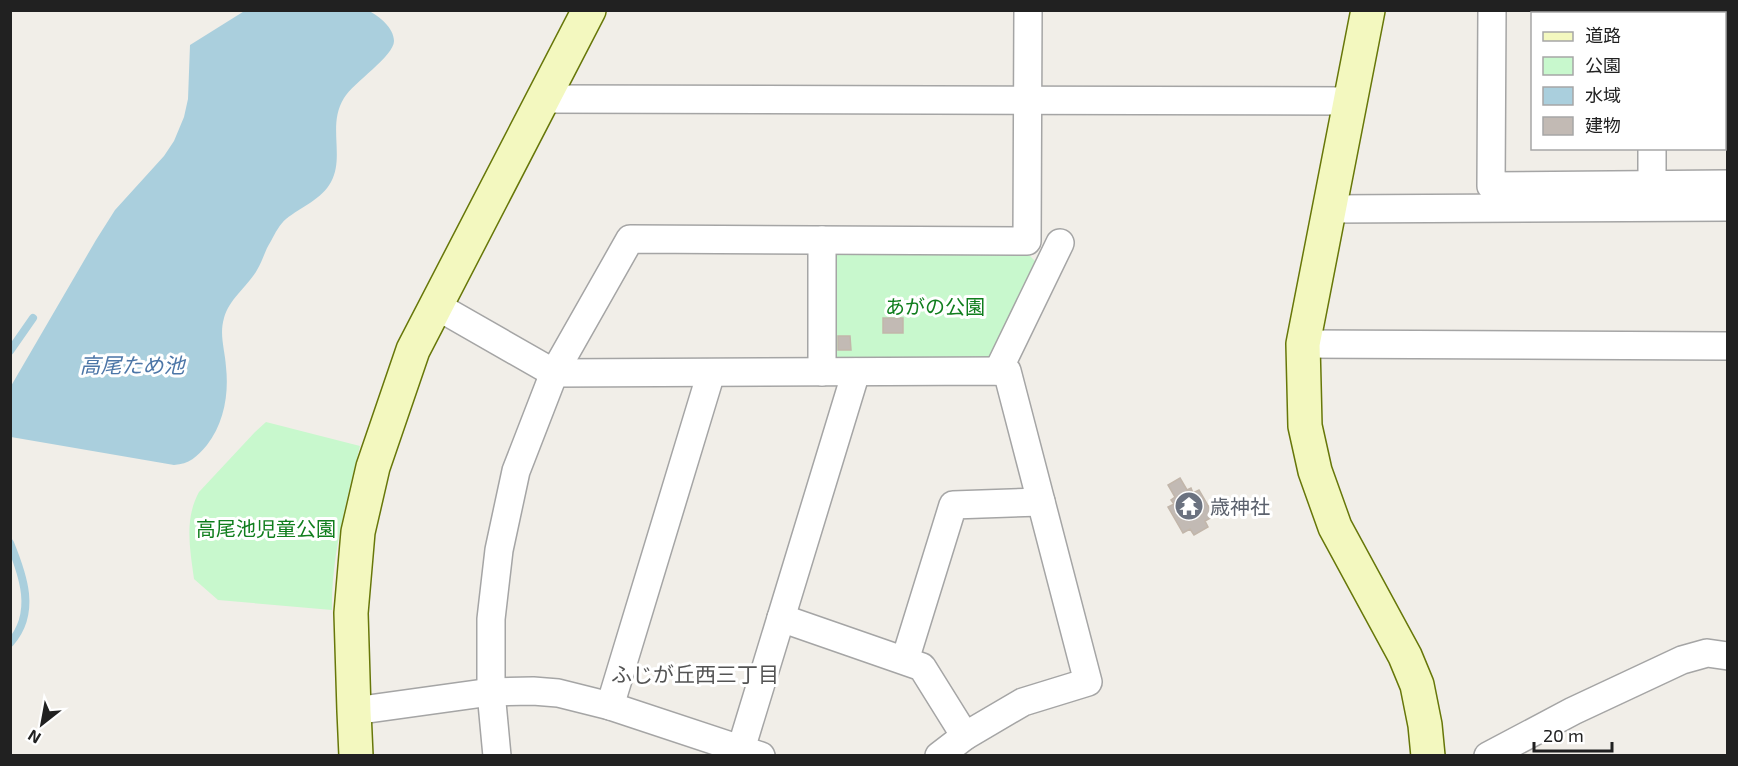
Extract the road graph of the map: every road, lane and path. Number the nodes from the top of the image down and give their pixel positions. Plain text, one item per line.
1 (590, 10) edge
2 (1028, 10) edge
3 (1368, 10) edge
4 (1492, 10) edge
5 (543, 99) junction
6 (1028, 100) junction
7 (1350, 101) junction
8 (1652, 150) edge
9 (1728, 184) edge
10 (1652, 185) junction
11 (1728, 207) edge
12 (1330, 209) junction
13 (822, 240) junction
14 (1060, 243) dead end
15 (435, 305) junction
16 (1303, 344) junction
17 (1728, 346) edge
18 (998, 371) junction
19 (822, 372) junction
20 (856, 372) junction
21 (554, 373) junction
22 (711, 373) junction
23 (1041, 502) junction
24 (781, 618) junction
25 (1728, 656) edge
26 (905, 660) junction
27 (490, 692) junction
28 (610, 706) junction
29 (354, 711) junction
30 (965, 736) junction
31 (751, 752) edge
32 (356, 756) edge
33 (497, 756) edge
34 (939, 756) edge
35 (1428, 756) edge
36 (1488, 756) edge

1 - 5 street
2 - 6 street
3 - 7 street
4 - 10 street
5 - 6 street
5 - 15 street
6 - 7 street
6 - 13 street
7 - 12 street
8 - 10 street
9 - 10 street
11 - 12 street
12 - 16 street
13 - 19 street
13 - 21 street
14 - 18 street
15 - 21 street
15 - 29 street
16 - 17 street
16 - 35 street
18 - 20 street
18 - 23 street
19 - 20 street
19 - 22 street
20 - 24 street
21 - 22 street
21 - 27 street
22 - 28 street
23 - 26 street
23 - 30 street
24 - 26 street
24 - 31 street
25 - 36 street
26 - 30 street
27 - 28 street
27 - 29 street
27 - 33 street
28 - 31 street
29 - 32 street
30 - 34 street

